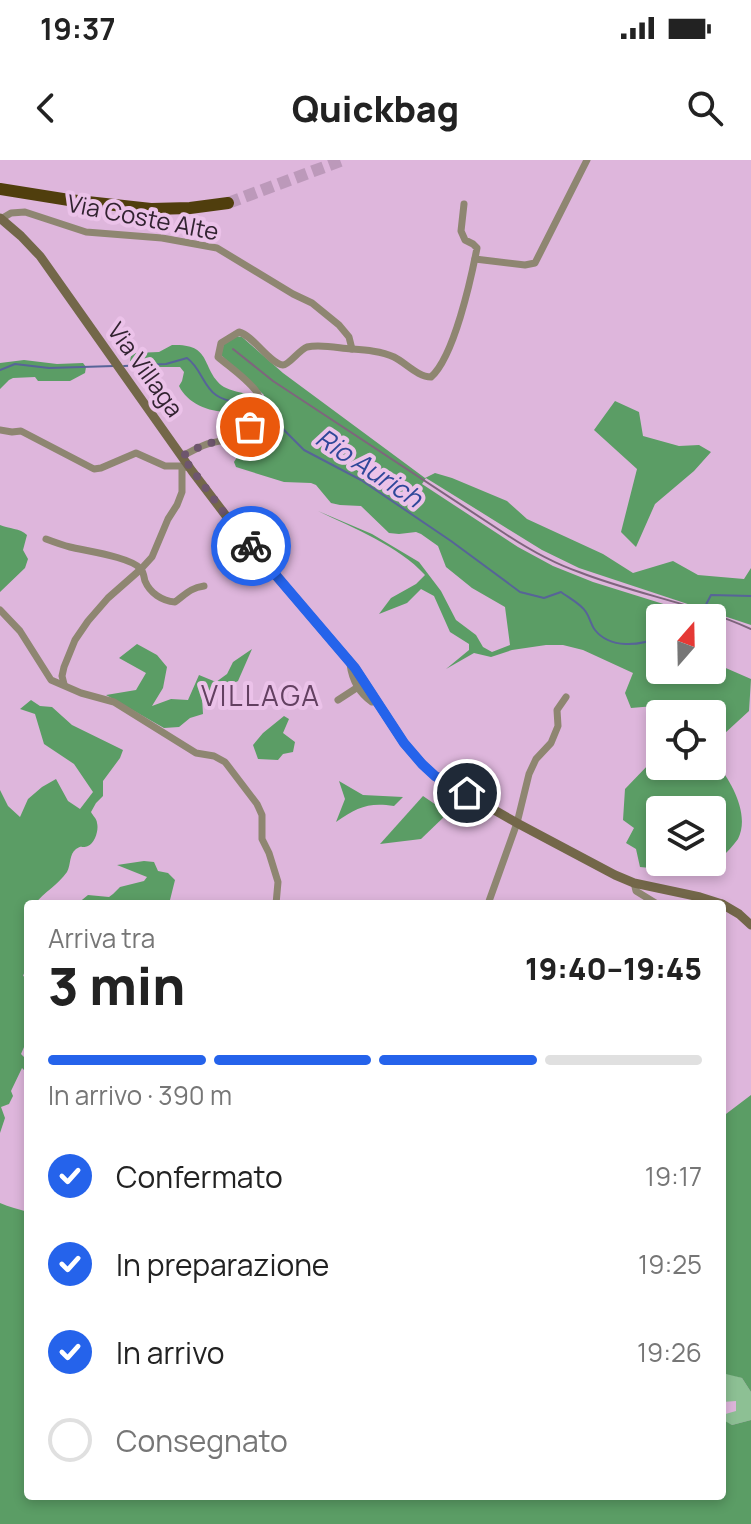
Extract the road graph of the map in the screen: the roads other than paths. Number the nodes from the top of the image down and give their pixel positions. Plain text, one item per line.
1 (587, 160) edge
2 (0, 189) edge
3 (228, 203) tunnel mouth
4 (464, 204) dead end
5 (0, 219) edge
6 (475, 259) junction
7 (352, 349) junction
8 (0, 430) edge
9 (185, 464) junction
10 (46, 539) dead end
11 (141, 569) junction
12 (204, 586) dead end
13 (0, 610) edge
14 (349, 662) junction
15 (64, 684) junction
16 (358, 687) junction
17 (566, 697) dead end
18 (338, 700) dead end
19 (377, 701) junction
20 (517, 823) junction
21 (634, 883) junction
22 (276, 900) edge
23 (489, 900) edge
24 (651, 900) edge
25 (709, 900) edge
26 (726, 906) edge
27 (751, 925) edge

1 - 6 street
2 - 3 highway
4 - 6 street
5 - 7 street, Via Coste Alte
5 - 9 street, Via Villaga
6 - 7 street
7 - 9 street
8 - 9 street
9 - 11 street
9 - 14 street, Via Villaga
10 - 11 street
11 - 12 street
11 - 15 street
13 - 15 street
14 - 16 street
14 - 19 street, Via Villaga
15 - 22 street
16 - 18 street
16 - 19 street
17 - 20 street
19 - 20 street, Via Villaga
20 - 21 street, Via Villaga
20 - 23 street
21 - 24 street
21 - 25 street, Via Villaga
26 - 27 street

